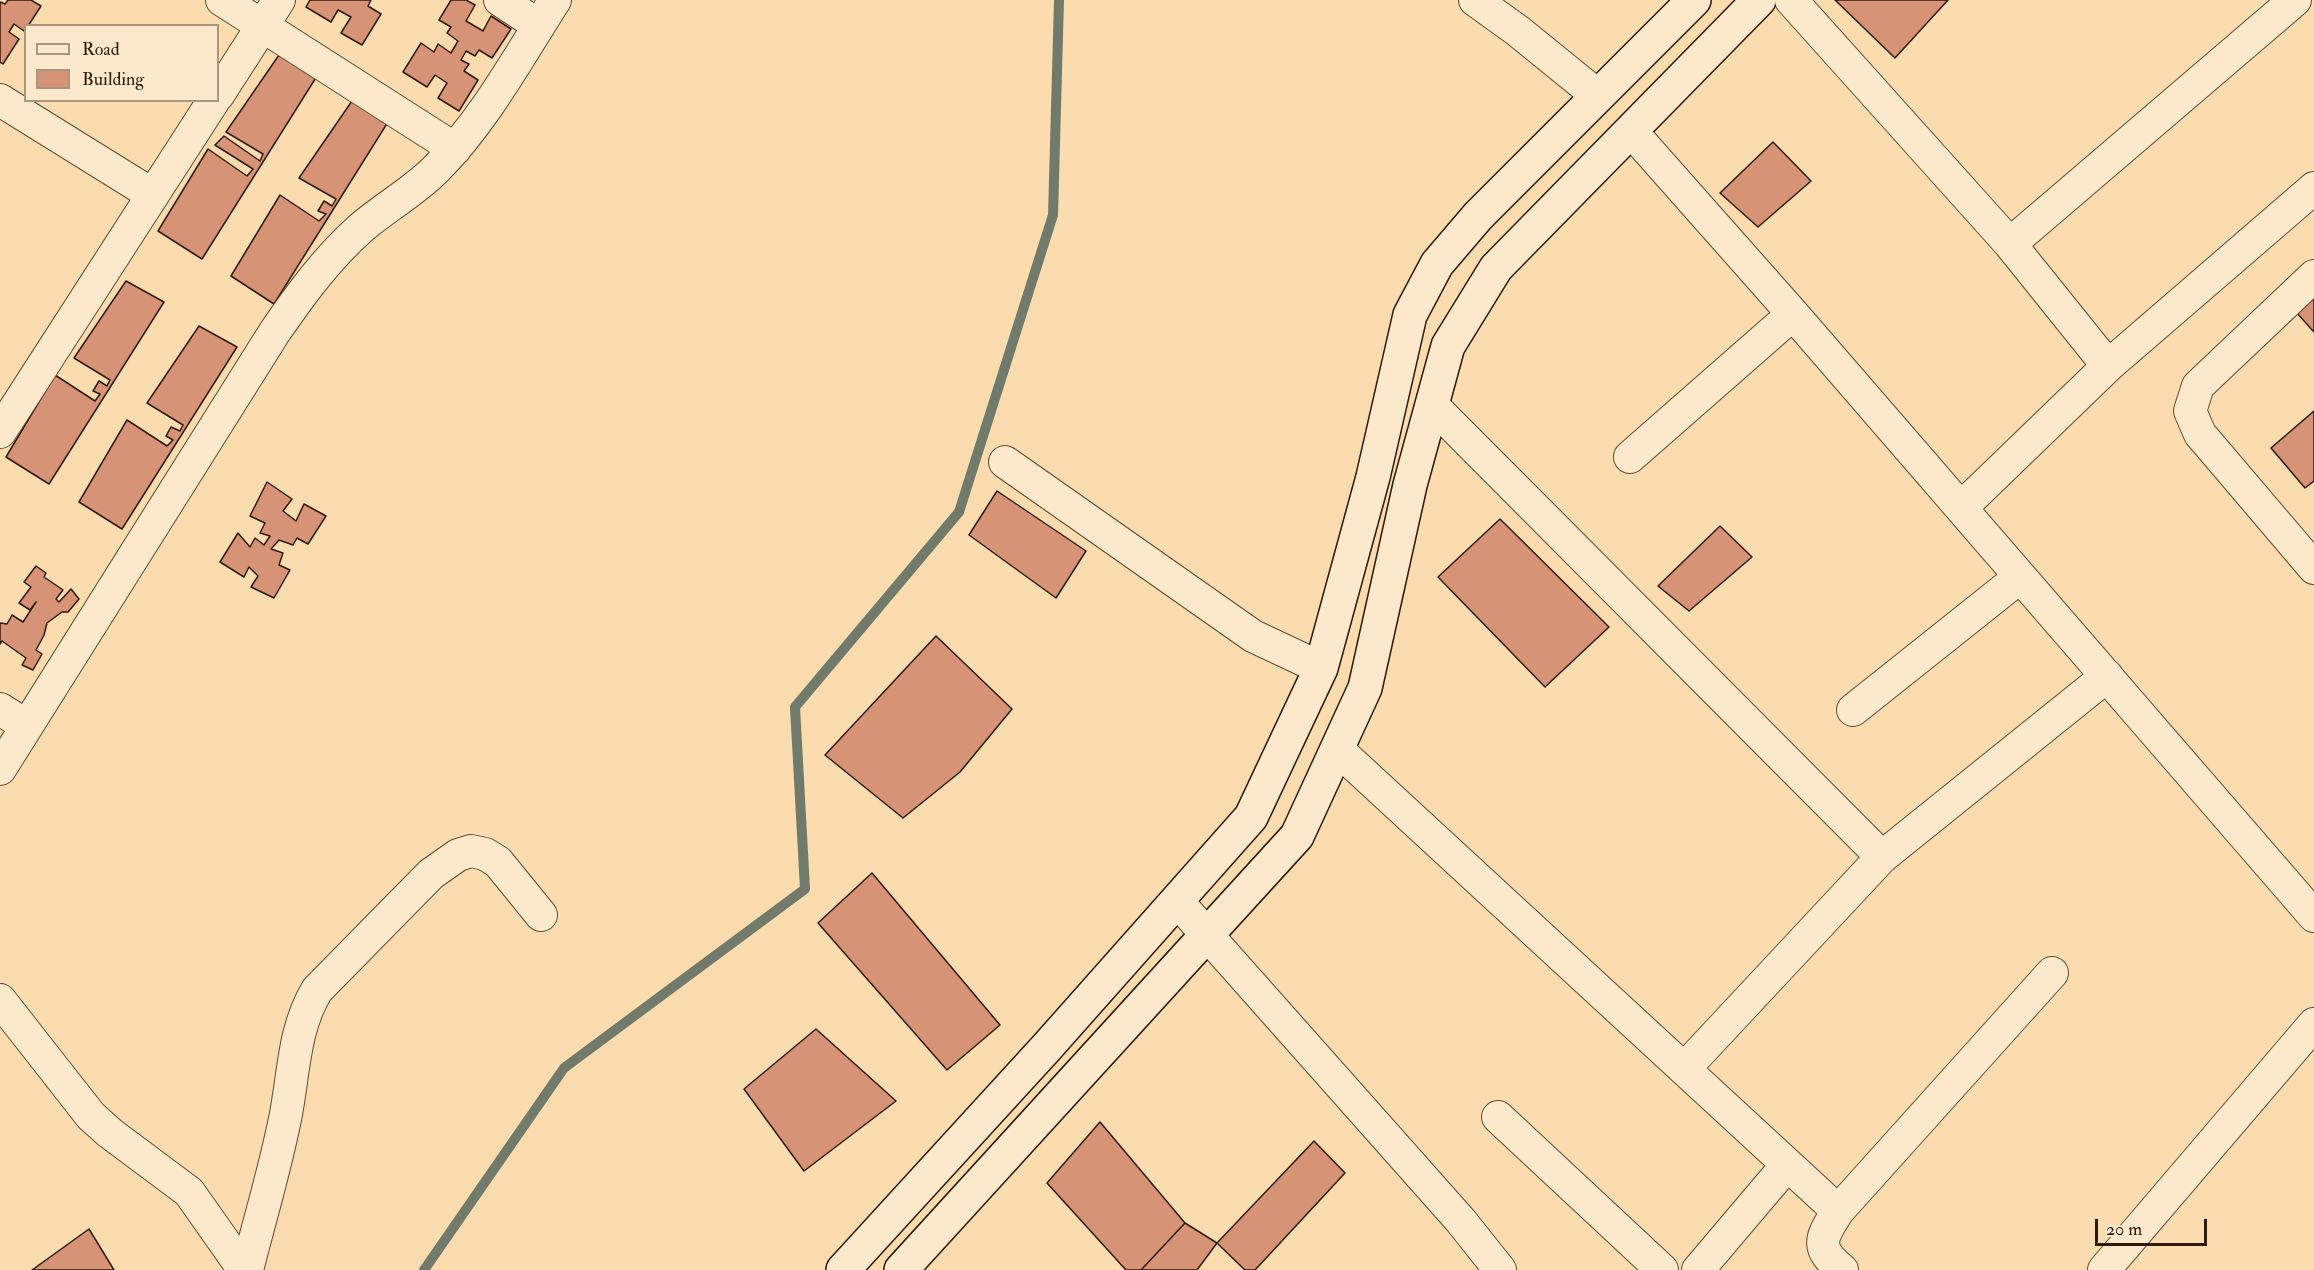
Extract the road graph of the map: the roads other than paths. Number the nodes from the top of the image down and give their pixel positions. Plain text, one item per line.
1 (222, 0) edge
2 (500, 0) edge
3 (1475, 0) edge
4 (1694, 0) edge
5 (1759, 0) edge
6 (1791, 0) edge
7 (2295, 0) edge
8 (271, 12) edge
9 (546, 13) edge
10 (219, 93) edge
11 (1598, 96) junction
12 (0, 100) edge
13 (213, 102) edge
14 (1631, 131) junction
15 (455, 149) junction
16 (1543, 151) junction
17 (1579, 184) junction
18 (2314, 188) edge
19 (153, 195) junction
20 (2010, 244) junction
21 (2314, 276) edge
22 (1793, 314) junction
23 (2108, 366) junction
24 (1431, 405) junction
25 (0, 432) edge
26 (1630, 457) dead end
27 (1005, 462) dead end
28 (1961, 508) junction
29 (2314, 568) edge
30 (2020, 577) junction
31 (1321, 668) junction
32 (2107, 676) junction
33 (0, 709) edge
34 (1853, 710) dead end
35 (27, 726) junction
36 (1337, 749) junction
37 (0, 769) edge
38 (1882, 857) junction
39 (1177, 901) junction
40 (540, 915) dead end
41 (2314, 916) edge
42 (1207, 934) junction
43 (2052, 973) dead end
44 (0, 1000) edge
45 (2314, 1024) edge
46 (1684, 1069) junction
47 (1498, 1117) dead end
48 (1786, 1165) junction
49 (1838, 1211) junction
50 (855, 1266) edge
51 (246, 1270) edge
52 (901, 1270) edge
53 (1500, 1270) edge
54 (1662, 1270) edge
55 (1698, 1270) edge
56 (1842, 1270) edge
57 (2104, 1270) edge

1 - 8 street
2 - 9 street
3 - 11 street
4 - 11 street
5 - 14 street
6 - 20 street
7 - 20 street
8 - 10 street
8 - 15 street
9 - 15 street
11 - 16 street
12 - 19 street
13 - 19 street
14 - 17 street
14 - 22 street
15 - 35 street
16 - 17 street
16 - 31 street
17 - 24 street
18 - 23 street
19 - 25 street
20 - 23 street
21 - 29 street
22 - 26 street
22 - 28 street
23 - 28 street
24 - 36 street
24 - 38 street
27 - 31 street
28 - 30 street
30 - 32 street
30 - 34 street
31 - 39 street
32 - 38 street
32 - 41 street
33 - 35 street
35 - 37 street
36 - 42 street
36 - 46 street
38 - 46 street
39 - 42 street
39 - 50 street
40 - 51 street
42 - 52 street
42 - 53 street
43 - 49 street
44 - 51 street
45 - 57 street
46 - 48 street
47 - 54 street
48 - 49 street
48 - 55 street
49 - 56 street

